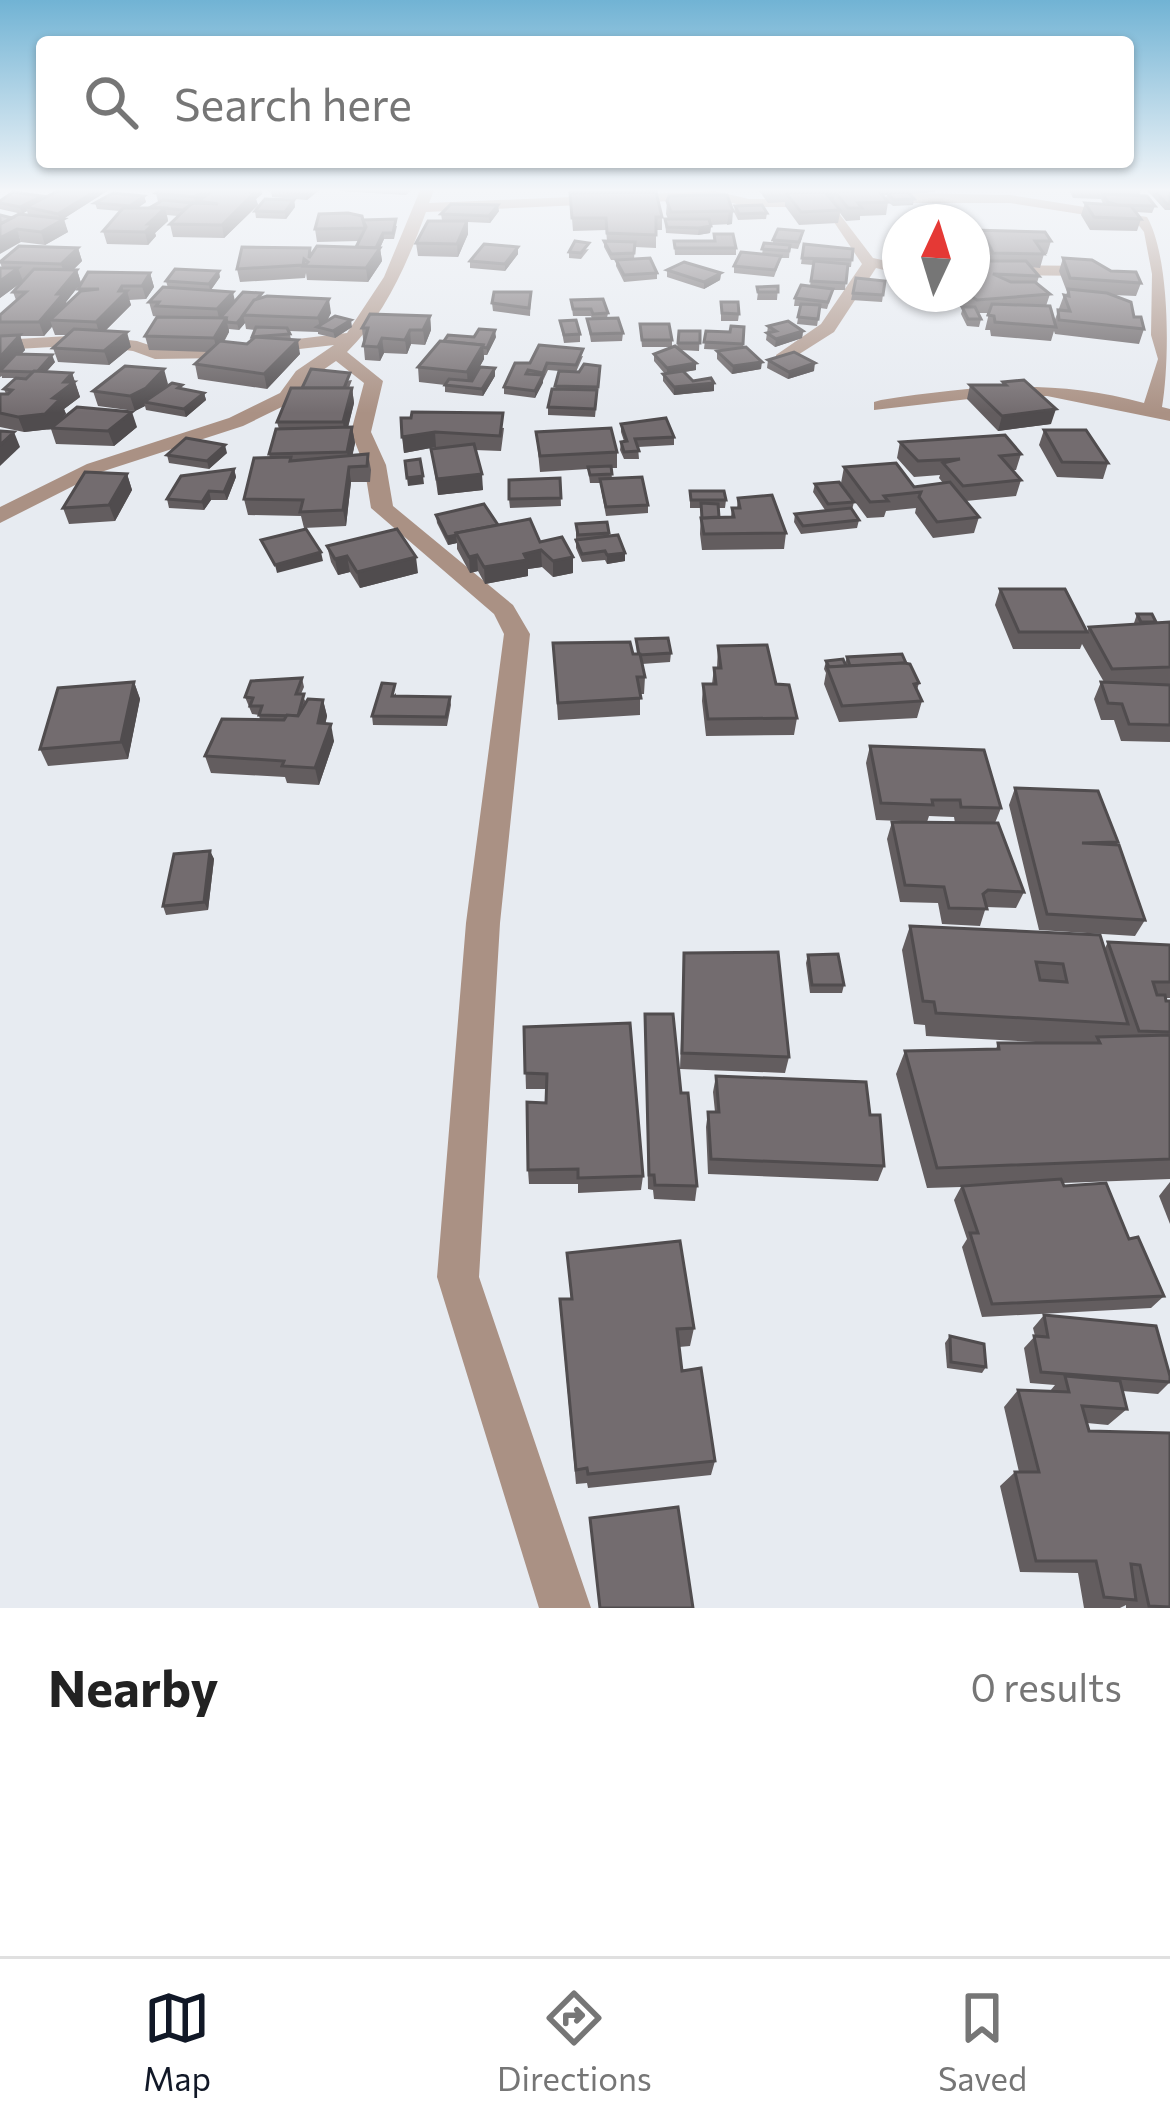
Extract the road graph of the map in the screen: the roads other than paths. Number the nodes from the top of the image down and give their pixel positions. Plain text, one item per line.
1 (397, 263) edge
2 (872, 263) joint
3 (882, 265) edge
4 (990, 270) edge
5 (1121, 272) edge
6 (1141, 273) edge
7 (1165, 274) edge
8 (0, 345) edge
9 (346, 345) junction
10 (782, 359) edge
11 (881, 406) dead end
12 (1161, 413) edge
13 (0, 516) edge
14 (565, 1608) edge

1 - 9 street
2 - 3 street
2 - 10 street
4 - 5 street
6 - 7 street
7 - 12 street
8 - 9 street
9 - 13 street
9 - 14 street
11 - 12 street

